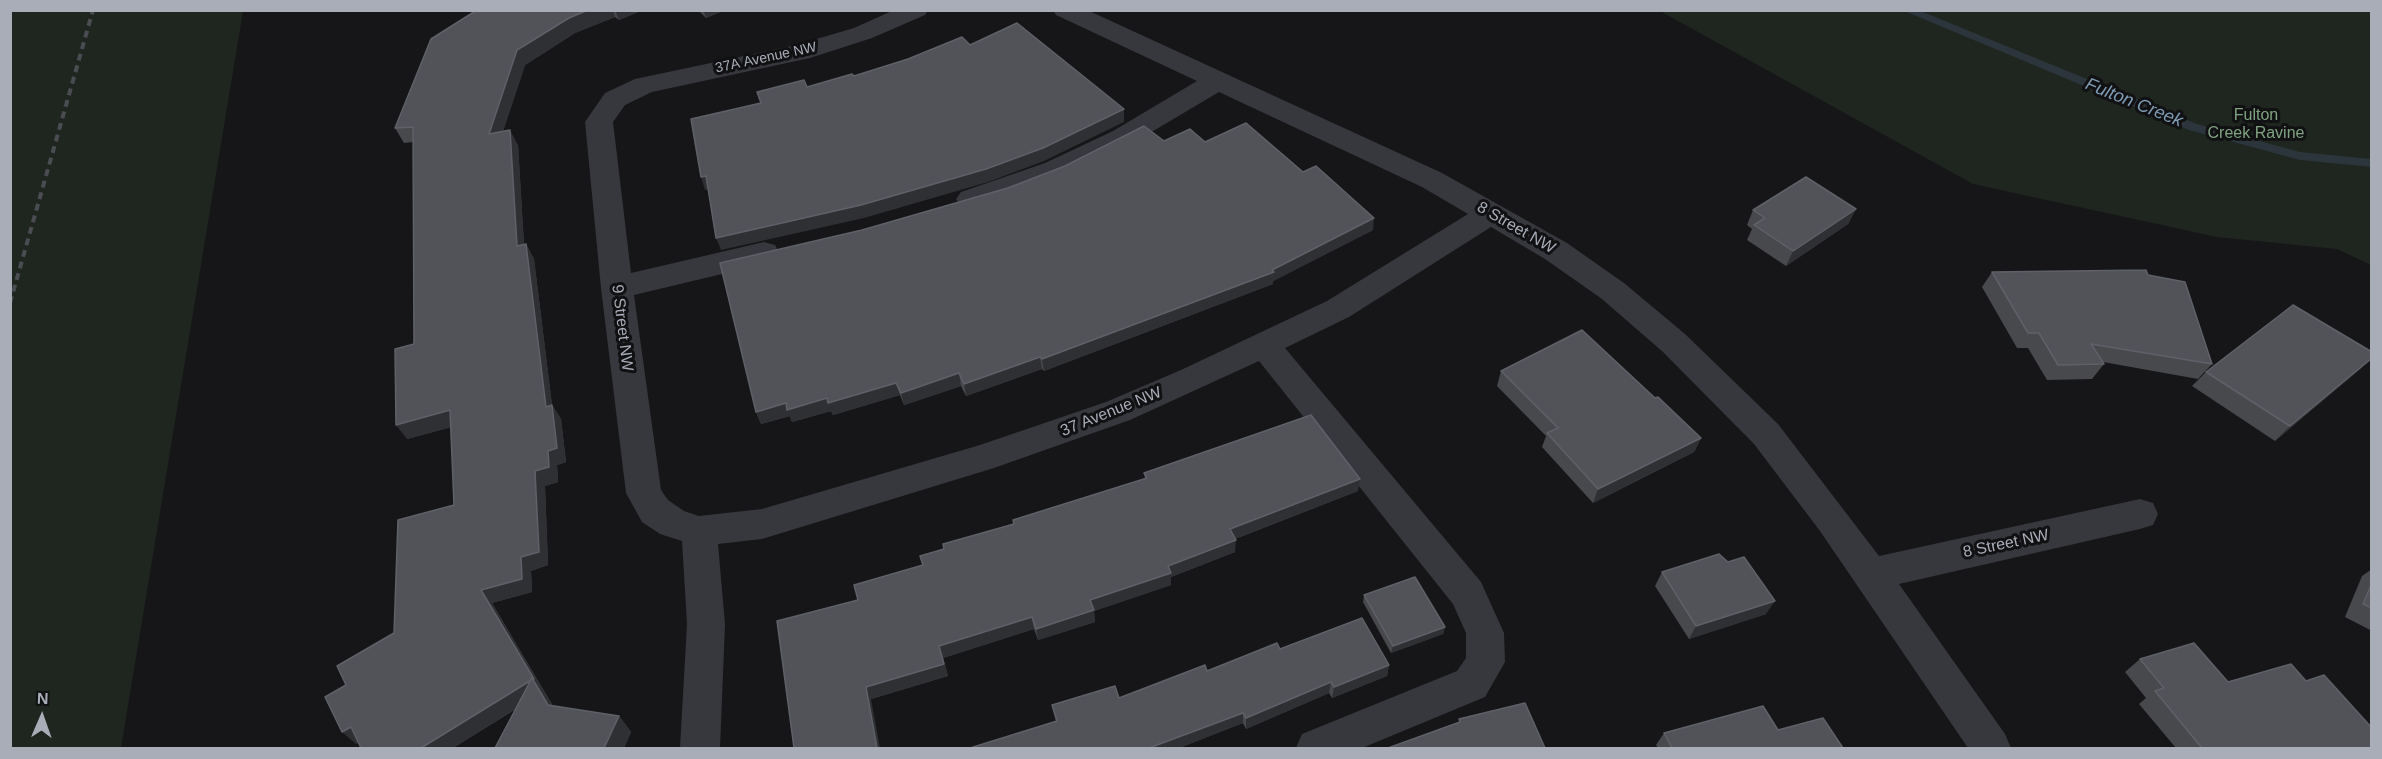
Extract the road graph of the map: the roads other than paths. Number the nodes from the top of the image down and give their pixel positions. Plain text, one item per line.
1 (916, 10) edge
2 (1065, 10) edge
3 (1217, 81) junction
4 (615, 99) joint
5 (942, 208) edge
6 (1492, 212) junction
7 (796, 246) edge
8 (617, 288) junction
9 (1264, 345) junction
10 (2140, 514) dead end
11 (699, 531) junction
12 (1872, 574) junction
13 (700, 748) edge
14 (1316, 748) edge
15 (1991, 748) edge

1 - 4 street, 37A Avenue NW
2 - 3 street, 8 Street NW
3 - 5 street
3 - 6 street, 8 Street NW
4 - 8 street, 9 Street NW
6 - 9 street, 37 Avenue NW
6 - 12 street, 8 Street NW
7 - 8 street
8 - 11 street, 9 Street NW
9 - 11 street, 37 Avenue NW
9 - 14 street
10 - 12 street, 8 Street NW
11 - 13 street
12 - 15 street, 8 Street NW

